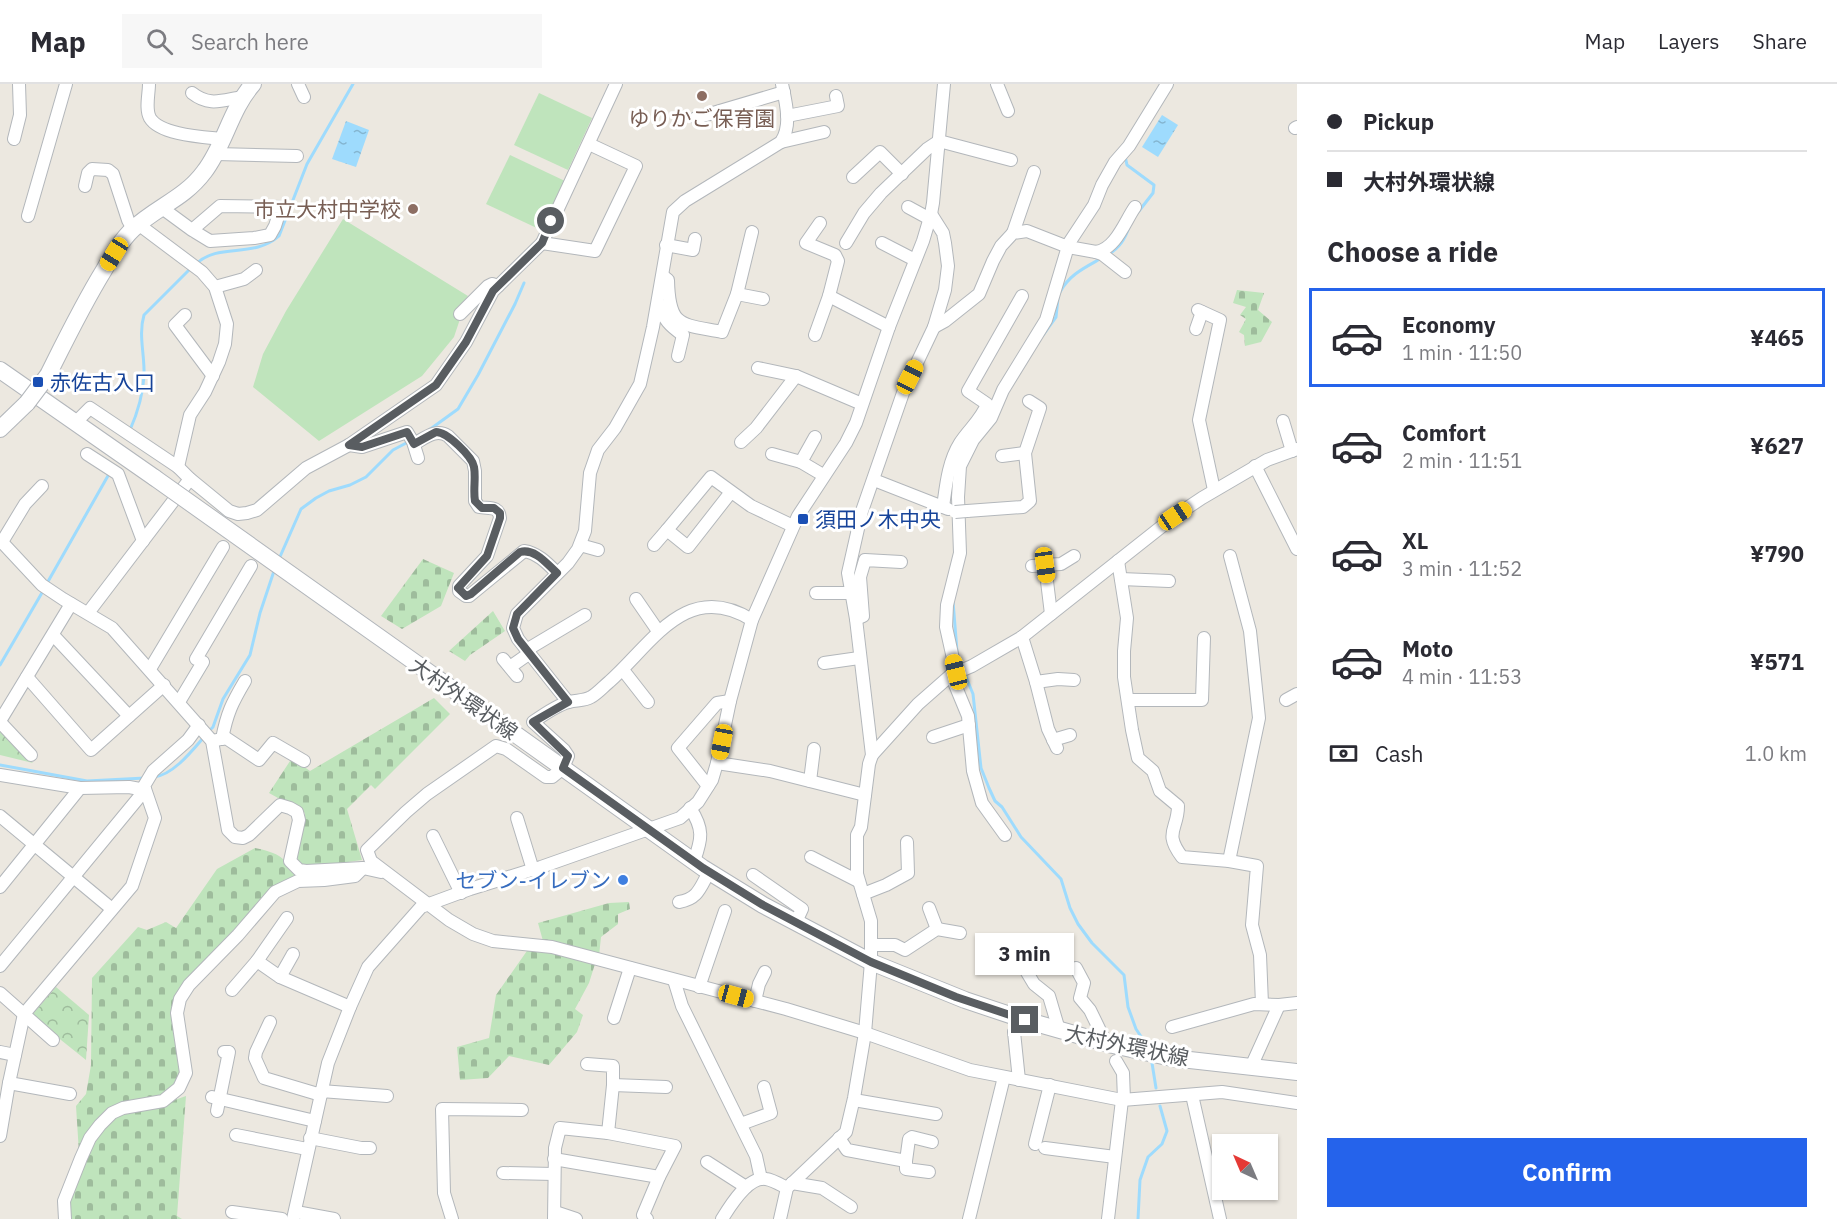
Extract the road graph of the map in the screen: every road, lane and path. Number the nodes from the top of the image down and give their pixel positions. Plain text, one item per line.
1 (19, 84) edge
2 (66, 84) edge
3 (149, 84) edge
4 (298, 84) edge
5 (616, 84) edge
6 (944, 84) edge
7 (997, 84) edge
8 (1167, 84) edge
9 (783, 88) edge
10 (248, 90) edge
11 (192, 93) dead end
12 (304, 97) dead end
13 (838, 105) dead end
14 (1008, 111) dead end
15 (787, 116) junction
16 (696, 118) dead end
17 (824, 132) dead end
18 (14, 139) dead end
19 (939, 141) junction
20 (781, 142) junction
21 (589, 144) junction
22 (219, 147) junction
23 (297, 156) dead end
24 (1011, 160) dead end
25 (1034, 172) dead end
26 (902, 174) junction
27 (853, 177) dead end
28 (85, 186) dead end
29 (908, 207) dead end
30 (1135, 207) dead end
31 (162, 208) junction
32 (28, 216) dead end
33 (930, 216) junction
34 (820, 223) dead end
35 (135, 227) junction
36 (192, 230) junction
37 (752, 232) dead end
38 (1013, 233) junction
39 (695, 238) dead end
40 (542, 243) junction
41 (846, 243) dead end
42 (882, 243) dead end
43 (666, 245) junction
44 (1068, 247) junction
45 (1102, 255) junction
46 (915, 260) junction
47 (256, 270) dead end
48 (1125, 272) dead end
49 (662, 276) junction
50 (215, 286) junction
51 (498, 286) junction
52 (737, 294) junction
53 (829, 296) junction
54 (1022, 296) dead end
55 (763, 299) dead end
56 (658, 300) junction
57 (460, 314) dead end
58 (185, 315) dead end
59 (888, 327) junction
60 (934, 327) junction
61 (1196, 329) dead end
62 (815, 335) dead end
63 (678, 356) dead end
64 (758, 368) dead end
65 (0, 370) edge
66 (213, 376) junction
67 (796, 376) junction
68 (1029, 401) dead end
69 (862, 404) junction
70 (1283, 421) dead end
71 (76, 422) junction
72 (0, 429) edge
73 (815, 437) dead end
74 (412, 440) junction
75 (741, 442) dead end
76 (349, 445) junction
77 (1294, 450) edge
78 (1025, 453) junction
79 (87, 454) dead end
80 (772, 454) dead end
81 (1002, 456) dead end
82 (418, 458) dead end
83 (801, 462) junction
84 (1255, 466) junction
85 (178, 467) junction
86 (823, 475) junction
87 (190, 479) junction
88 (874, 480) junction
89 (42, 486) dead end
90 (1214, 490) junction
91 (731, 492) junction
92 (955, 510) junction
93 (793, 526) junction
94 (667, 530) junction
95 (1, 541) edge
96 (143, 541) junction
97 (580, 545) junction
98 (654, 545) dead end
99 (224, 548) dead end
100 (1297, 549) edge
101 (598, 550) dead end
102 (1074, 556) dead end
103 (1230, 556) dead end
104 (1119, 561) junction
105 (901, 562) dead end
106 (251, 566) dead end
107 (557, 573) junction
108 (1121, 579) junction
109 (1169, 581) dead end
110 (816, 593) dead end
111 (850, 593) junction
112 (636, 598) dead end
113 (67, 602) junction
114 (88, 613) junction
115 (1051, 614) junction
116 (585, 615) dead end
117 (856, 619) junction
118 (752, 620) junction
119 (658, 631) junction
120 (53, 635) junction
121 (1022, 637) junction
122 (1204, 638) dead end
123 (529, 651) junction
124 (860, 658) junction
125 (824, 663) dead end
126 (510, 667) dead end
127 (150, 669) junction
128 (623, 670) junction
129 (955, 673) junction
130 (27, 677) junction
131 (1074, 680) dead end
132 (245, 681) dead end
133 (1036, 682) junction
134 (164, 685) junction
135 (1128, 700) junction
136 (730, 701) junction
137 (179, 702) junction
138 (568, 702) junction
139 (648, 702) dead end
140 (129, 716) junction
141 (0, 722) edge
142 (969, 725) junction
143 (209, 734) junction
144 (1070, 735) dead end
145 (933, 737) dead end
146 (814, 749) dead end
147 (31, 755) dead end
148 (872, 755) junction
149 (304, 761) dead end
150 (717, 763) junction
151 (563, 768) junction
152 (0, 775) edge
153 (810, 781) junction
154 (708, 786) junction
155 (80, 788) junction
156 (144, 788) junction
157 (865, 795) junction
158 (690, 808) junction
159 (0, 816) edge
160 (517, 818) dead end
161 (650, 829) junction
162 (1005, 835) dead end
163 (433, 836) dead end
164 (907, 842) dead end
165 (35, 845) junction
166 (811, 856) dead end
167 (694, 861) junction
168 (1229, 861) junction
169 (363, 868) junction
170 (533, 870) junction
171 (708, 872) junction
172 (388, 874) junction
173 (753, 875) dead end
174 (74, 877) junction
175 (858, 881) junction
176 (0, 887) edge
177 (461, 892) junction
178 (863, 894) junction
179 (679, 902) dead end
180 (430, 904) junction
181 (929, 908) dead end
182 (112, 909) junction
183 (724, 911) dead end
184 (287, 918) dead end
185 (796, 922) junction
186 (937, 929) junction
187 (960, 933) dead end
188 (871, 945) junction
189 (1012, 947) dead end
190 (293, 954) dead end
191 (257, 961) junction
192 (871, 962) junction
193 (0, 966) edge
194 (630, 968) junction
195 (1076, 968) dead end
196 (765, 972) dead end
197 (280, 977) junction
198 (674, 980) junction
199 (699, 987) junction
200 (232, 990) dead end
201 (0, 993) edge
202 (755, 1001) junction
203 (1297, 1003) edge
204 (1262, 1004) junction
205 (1279, 1005) junction
206 (350, 1007) junction
207 (24, 1014) junction
208 (614, 1018) dead end
209 (270, 1022) dead end
210 (1172, 1027) dead end
211 (1059, 1030) junction
212 (1014, 1032) dead end
213 (865, 1033) junction
214 (53, 1040) dead end
215 (1106, 1043) junction
216 (0, 1052) edge
217 (224, 1052) dead end
218 (15, 1054) junction
219 (1116, 1061) dead end
220 (587, 1064) dead end
221 (1251, 1067) junction
222 (1297, 1072) edge
223 (1004, 1077) junction
224 (1019, 1080) junction
225 (9, 1083) junction
226 (613, 1085) junction
227 (1050, 1085) junction
228 (764, 1087) dead end
229 (666, 1088) dead end
230 (382, 1092) dead end
231 (321, 1093) junction
232 (70, 1094) dead end
233 (1192, 1095) junction
234 (854, 1100) junction
235 (1123, 1100) junction
236 (1297, 1103) edge
237 (514, 1106) dead end
238 (936, 1114) dead end
239 (315, 1121) junction
240 (741, 1124) junction
241 (608, 1132) junction
242 (0, 1135) edge
243 (236, 1136) dead end
244 (839, 1138) junction
245 (932, 1142) dead end
246 (309, 1144) junction
247 (370, 1148) dead end
248 (1115, 1157) junction
249 (554, 1159) junction
250 (906, 1161) junction
251 (707, 1162) dead end
252 (930, 1172) dead end
253 (503, 1173) dead end
254 (554, 1174) junction
255 (659, 1177) junction
256 (760, 1179) junction
257 (790, 1186) junction
258 (746, 1187) junction
259 (851, 1207) dead end
260 (232, 1212) dead end
261 (295, 1216) edge
262 (554, 1216) edge
263 (65, 1219) edge
264 (282, 1219) edge
265 (334, 1219) edge
266 (452, 1219) edge
267 (576, 1219) edge
268 (647, 1219) edge
269 (722, 1219) edge
270 (780, 1219) edge
271 (787, 1219) edge
272 (969, 1219) edge
273 (1107, 1219) edge
274 (1220, 1219) edge

1 - 18 street
2 - 32 street
3 - 22 street
4 - 12 street
5 - 21 street
6 - 19 street
7 - 14 street
8 - 44 street
9 - 15 street
9 - 16 street
10 - 11 street
10 - 22 main road
13 - 15 street
15 - 20 street
17 - 20 street
19 - 24 street
19 - 26 street
19 - 33 street
20 - 43 street
21 - 40 street
21 - 40 street
22 - 23 street
22 - 31 main road
25 - 38 street
26 - 27 street
26 - 41 street
28 - 35 street
29 - 33 street
30 - 45 street
31 - 35 main road
31 - 36 street
33 - 46 street
33 - 60 street
34 - 53 street
35 - 50 street
35 - 72 main road, bridge
36 - 36 street
37 - 52 street
38 - 44 street
38 - 60 street
39 - 43 street
40 - 51 street
42 - 46 street
43 - 49 street
44 - 45 street
44 - 129 street
45 - 48 street
46 - 59 street
47 - 50 street
49 - 52 street
49 - 56 street
50 - 66 street
51 - 57 street
51 - 76 street
52 - 55 street
53 - 59 street
53 - 62 street
54 - 92 street
56 - 63 street
56 - 97 street
58 - 66 street
59 - 69 street
60 - 88 street
61 - 90 street
64 - 67 street
65 - 71 main road, 大村外環状線
66 - 85 street
67 - 69 street
67 - 75 street
68 - 78 street
69 - 86 street
70 - 77 street
71 - 85 street
71 - 151 main road, 大村外環状線, bridge
73 - 83 street
74 - 76 street
74 - 82 street
74 - 107 street
76 - 87 street
77 - 84 street
78 - 81 street
78 - 92 street
79 - 96 street
80 - 83 street
83 - 86 street
84 - 90 street
84 - 100 street
85 - 87 street
86 - 93 street
87 - 96 street
88 - 92 street
88 - 111 street
89 - 95 street
90 - 104 street
91 - 93 street
91 - 94 street
91 - 94 street
93 - 118 street
94 - 98 street
95 - 113 street
96 - 114 street
97 - 101 street
97 - 107 street
99 - 127 street
102 - 115 street
103 - 168 street
104 - 108 street
104 - 115 street
105 - 117 street
106 - 137 street
107 - 123 street
108 - 109 street
108 - 135 street
110 - 111 street
111 - 117 street
112 - 119 street
113 - 114 street
113 - 120 street
114 - 127 street
115 - 121 street
116 - 123 street
117 - 124 street
118 - 119 street
118 - 136 street
119 - 128 street
120 - 130 street
120 - 140 street
121 - 129 street
121 - 133 street
122 - 135 street
123 - 126 street
123 - 138 street
124 - 125 street
124 - 148 street
127 - 134 street
128 - 138 street
128 - 139 street
129 - 142 street
129 - 148 street
130 - 140 street
130 - 141 street
131 - 133 street
132 - 143 street
133 - 144 street
134 - 137 street
134 - 140 street
135 - 168 street
136 - 150 street
136 - 154 street
137 - 143 street
138 - 151 street
141 - 147 street
142 - 145 street
142 - 162 street
143 - 149 street
143 - 156 street
143 - 169 street
146 - 153 street
148 - 157 street
150 - 153 street
150 - 154 street
151 - 161 main road, 大村外環状線
151 - 172 street
152 - 155 street
153 - 157 street
154 - 158 street
155 - 156 street
155 - 165 street
156 - 174 street
156 - 182 street
157 - 175 street
158 - 161 street
158 - 167 street
159 - 165 street
160 - 170 street
161 - 167 main road, 大村外環状線
161 - 170 street
163 - 177 street
164 - 178 street
165 - 174 street
165 - 176 street
166 - 175 street
167 - 171 main road, 大村外環状線
168 - 204 street
169 - 172 street
169 - 263 street
170 - 177 street
171 - 179 street
171 - 185 main road, 大村外環状線
172 - 180 street
173 - 185 street
174 - 182 street
174 - 193 street
175 - 178 street
177 - 180 street
178 - 188 street
180 - 194 street
180 - 206 street
181 - 186 street
182 - 207 street
183 - 199 street
184 - 191 street
185 - 192 main road, 大村外環状線
186 - 187 street
186 - 188 street
188 - 192 street
189 - 211 street
190 - 197 street
191 - 197 street
191 - 200 street
192 - 211 main road, 大村外環状線
192 - 213 street
194 - 198 street
194 - 208 street
195 - 215 street
196 - 202 street
197 - 206 street
198 - 199 street
198 - 240 street
199 - 202 street
201 - 207 street
202 - 213 street
203 - 205 street
204 - 205 street
204 - 210 street
205 - 221 street
206 - 231 street
207 - 214 street
207 - 218 street
209 - 231 street
211 - 215 main road, 大村外環状線
212 - 224 street
213 - 223 street
213 - 234 street
215 - 221 main road, 大村外環状線
216 - 218 street
217 - 239 street
218 - 225 street
219 - 235 street
220 - 226 street
221 - 222 main road, 大村外環状線
223 - 224 street
223 - 272 street
224 - 227 street
225 - 232 street
225 - 242 street
226 - 229 street
226 - 241 street
227 - 235 street
227 - 248 street
228 - 240 street
230 - 231 street
231 - 239 street
233 - 235 street
233 - 236 street
233 - 274 street
234 - 238 street
234 - 244 street
235 - 248 street
237 - 266 street
239 - 246 street
240 - 256 street
241 - 249 street
241 - 255 street
243 - 246 street
244 - 250 street
244 - 257 street
245 - 250 street
246 - 247 street
246 - 261 street
248 - 273 street
249 - 254 street
249 - 255 street
250 - 252 street
251 - 258 street
253 - 254 street
254 - 262 street
255 - 268 street
256 - 257 street
256 - 258 street
257 - 259 street
257 - 270 street
258 - 269 street
260 - 264 street
261 - 265 street
262 - 267 street
270 - 271 street

